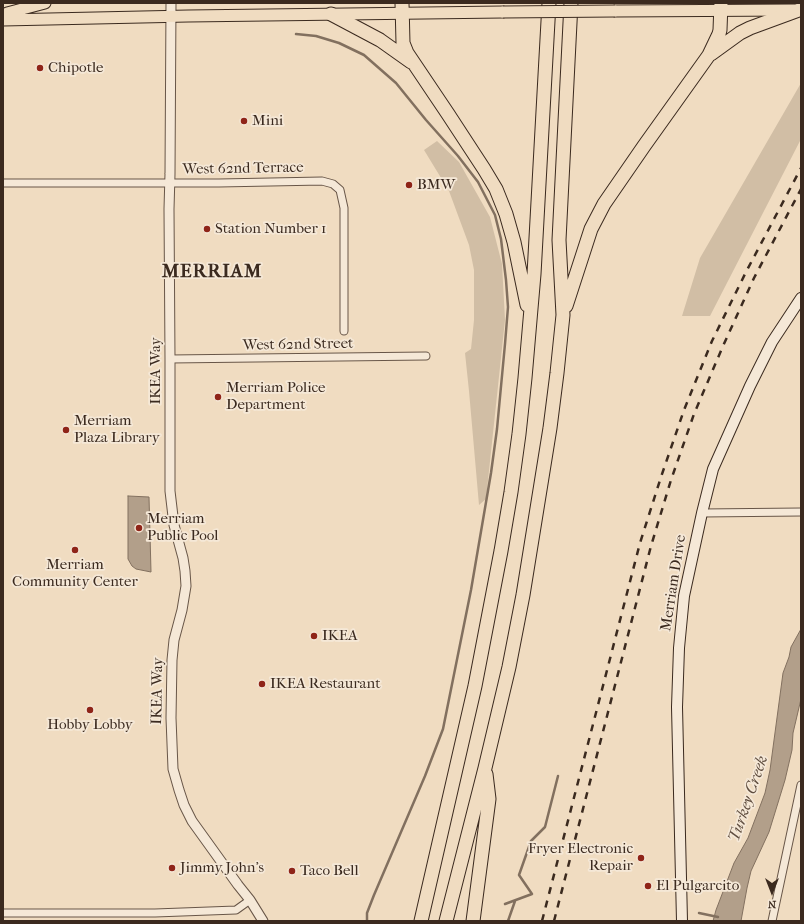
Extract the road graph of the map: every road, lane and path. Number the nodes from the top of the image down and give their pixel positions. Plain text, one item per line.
1 (45, 3) edge
2 (172, 3) edge
3 (549, 3) edge
4 (572, 3) edge
5 (721, 7) edge
6 (402, 8) edge
7 (800, 10) edge
8 (331, 14) junction
9 (172, 16) junction
10 (3, 18) edge
11 (709, 55) junction
12 (415, 65) junction
13 (169, 183) junction
14 (3, 184) edge
15 (801, 298) edge
16 (563, 315) junction
17 (530, 321) junction
18 (344, 331) dead end
19 (426, 356) dead end
20 (170, 359) junction
21 (801, 512) edge
22 (702, 513) junction
23 (485, 768) junction
24 (801, 785) edge
25 (250, 900) junction
26 (3, 913) edge
27 (260, 919) edge
28 (421, 921) edge
29 (446, 921) edge
30 (474, 921) edge
31 (682, 921) edge
32 (772, 921) edge

1 - 10 highway
2 - 9 street, IKEA Way
3 - 17 highway
4 - 16 highway
5 - 6 highway, bridge
5 - 7 highway
5 - 11 highway
6 - 8 highway
6 - 12 highway
7 - 11 highway
8 - 9 highway
8 - 12 highway
9 - 10 highway
9 - 13 street, IKEA Way
11 - 16 highway
12 - 17 highway
13 - 14 street, West 62nd Terrace
13 - 18 street, West 62nd Terrace
13 - 20 street, IKEA Way
15 - 22 main road, Merriam Drive
16 - 23 highway
17 - 28 highway
19 - 20 street, West 62nd Street
20 - 25 street, IKEA Way
21 - 22 street
22 - 31 main road, Merriam Drive
23 - 29 highway
23 - 30 highway
24 - 32 street
25 - 26 street
25 - 27 street, IKEA Way

